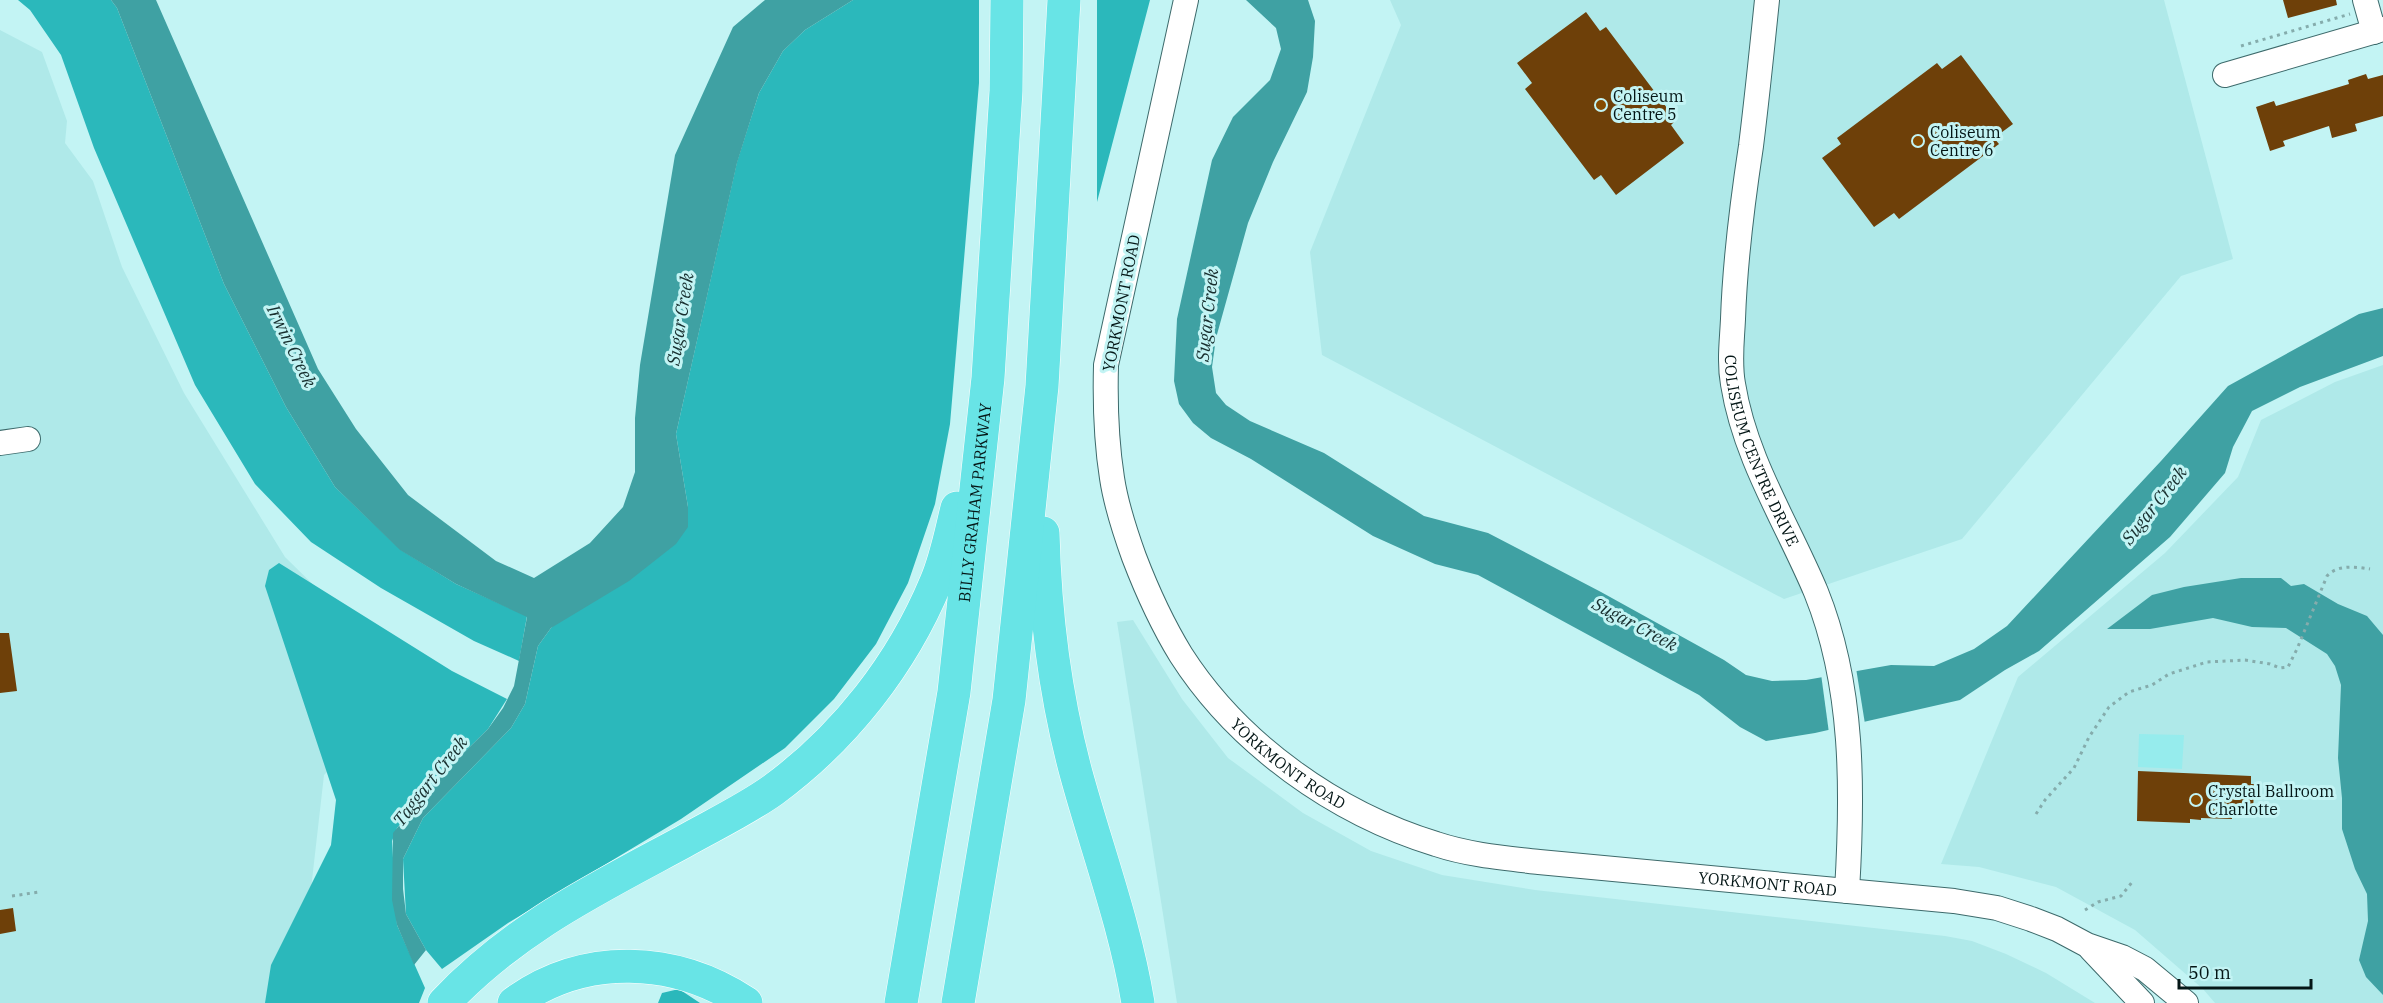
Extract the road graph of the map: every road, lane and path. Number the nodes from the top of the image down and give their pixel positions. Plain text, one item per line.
1 (1007, 0) edge
2 (1064, 0) edge
3 (1767, 0) edge
4 (1184, 7) edge
5 (2357, 7) edge
6 (2379, 30) edge
7 (2241, 46) dead end
8 (2225, 75) dead end
9 (988, 378) junction
10 (1042, 386) junction
11 (28, 439) dead end
12 (0, 444) edge
13 (2370, 569) dead end
14 (2036, 814) dead end
15 (2133, 881) dead end
16 (1847, 891) junction
17 (39, 892) dead end
18 (12, 896) dead end
19 (2085, 910) dead end
20 (2087, 945) junction
21 (444, 1003) edge
22 (514, 1003) edge
23 (746, 1003) edge
24 (901, 1003) edge
25 (958, 1003) edge
26 (1138, 1003) edge
27 (2142, 1003) edge
28 (2186, 1003) edge

1 - 9 highway, BILLY GRAHAM PARKWAY
2 - 10 highway
3 - 16 street, COLISEUM CENTRE DRIVE
4 - 16 street, YORKMONT ROAD
5 - 6 street
5 - 7 path
6 - 8 street
9 - 21 highway
9 - 24 highway, BILLY GRAHAM PARKWAY
10 - 25 highway
10 - 26 highway
11 - 12 street
13 - 14 path
15 - 19 path
16 - 20 street, YORKMONT ROAD
17 - 18 path
20 - 27 street, YORKMONT ROAD
20 - 28 street, YORKMONT ROAD
22 - 23 highway

